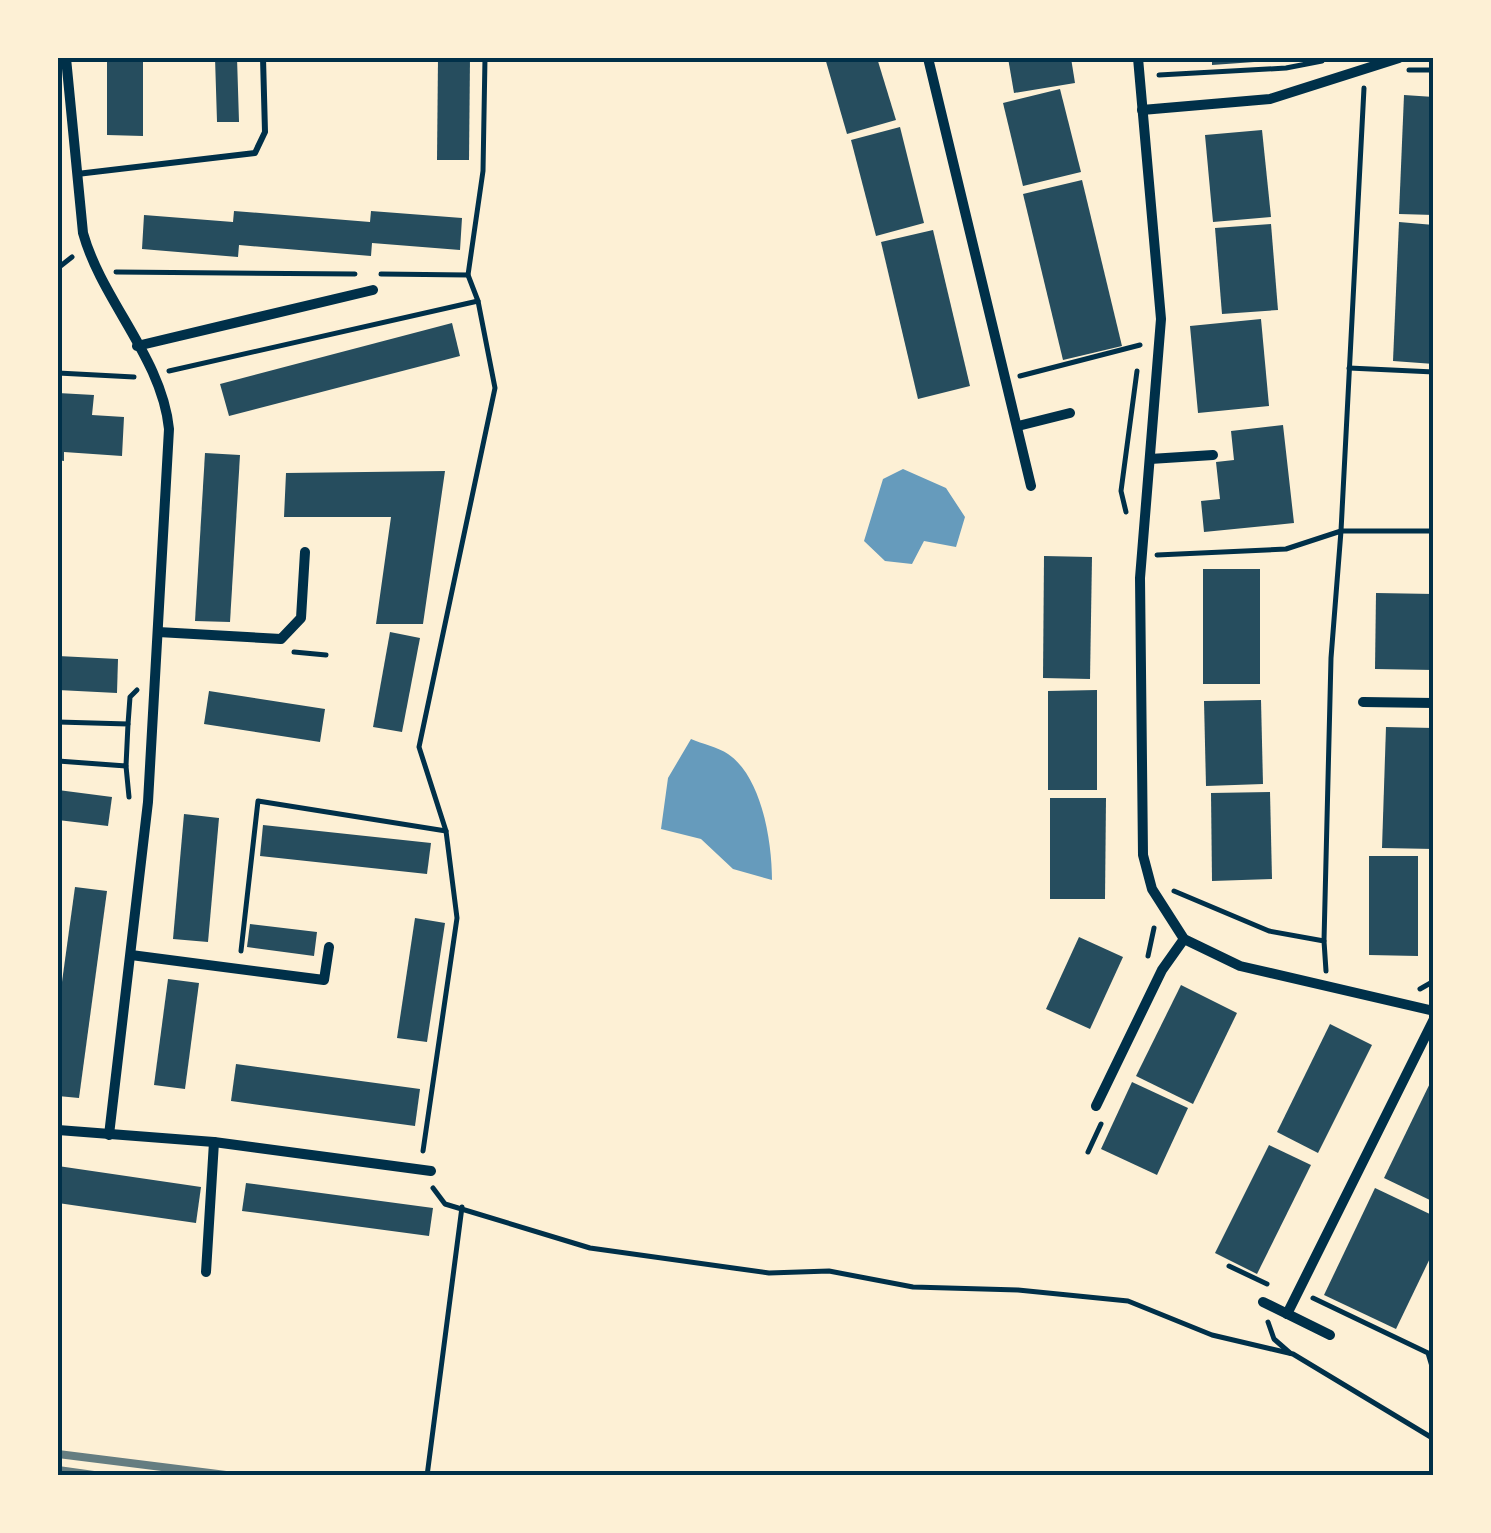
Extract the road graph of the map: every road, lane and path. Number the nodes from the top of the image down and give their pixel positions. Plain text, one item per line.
1 (66, 58) edge
2 (263, 58) edge
3 (485, 58) edge
4 (928, 58) edge
5 (1138, 58) edge
6 (1155, 58) edge
7 (1399, 58) edge
8 (1310, 60) edge
9 (1325, 60) dead end
10 (1434, 70) edge
11 (1400, 72) dead end
12 (1377, 80) dead end
13 (1364, 84) junction
14 (1349, 89) dead end
15 (1142, 110) junction
16 (77, 174) junction
17 (74, 260) dead end
18 (58, 268) edge
19 (112, 272) dead end
20 (468, 274) junction
21 (373, 290) dead end
22 (478, 301) junction
23 (1148, 344) dead end
24 (137, 346) junction
25 (128, 359) dead end
26 (1017, 362) dead end
27 (1349, 368) junction
28 (1434, 372) edge
29 (58, 373) edge
30 (173, 387) dead end
31 (1070, 413) dead end
32 (1018, 426) junction
33 (1213, 455) dead end
34 (1150, 458) junction
35 (1032, 486) dead end
36 (1340, 531) junction
37 (1434, 531) edge
38 (1155, 542) dead end
39 (305, 552) dead end
40 (1154, 556) junction
41 (1154, 567) dead end
42 (158, 632) junction
43 (286, 652) dead end
44 (326, 654) dead end
45 (141, 686) dead end
46 (1363, 702) dead end
47 (1434, 703) edge
48 (58, 722) edge
49 (128, 724) junction
50 (58, 761) edge
51 (446, 832) junction
52 (1168, 888) dead end
53 (1184, 939) junction
54 (1324, 941) junction
55 (329, 947) dead end
56 (131, 955) junction
57 (233, 958) dead end
58 (1342, 974) dead end
59 (1434, 981) edge
60 (1412, 990) dead end
61 (1434, 1010) edge
62 (1434, 1018) edge
63 (1096, 1106) dead end
64 (1104, 1118) dead end
65 (58, 1130) edge
66 (109, 1134) junction
67 (214, 1142) junction
68 (404, 1148) dead end
69 (423, 1150) junction
70 (1088, 1152) dead end
71 (431, 1172) junction
72 (434, 1188) dead end
73 (445, 1204) dead end
74 (462, 1207) junction
75 (1229, 1266) dead end
76 (206, 1272) dead end
77 (1278, 1286) dead end
78 (1312, 1298) dead end
79 (1262, 1302) dead end
80 (1288, 1314) junction
81 (1268, 1316) dead end
82 (1330, 1335) dead end
83 (1292, 1354) junction
84 (1434, 1373) edge
85 (1434, 1439) edge
86 (427, 1476) edge

1 - 16 street
2 - 16 lane
3 - 20 path
4 - 32 street
5 - 15 street
6 - 8 path
7 - 15 street
8 - 9 path
10 - 11 path
12 - 13 path
13 - 14 path
13 - 27 path
15 - 34 street
16 - 24 street
17 - 18 path
19 - 20 path
20 - 22 path
21 - 24 street
22 - 30 path
22 - 51 path
23 - 26 path
24 - 42 street
25 - 29 path
27 - 28 path
27 - 36 path
31 - 32 street
32 - 35 street
33 - 34 street
34 - 53 street
36 - 37 path
36 - 40 path
36 - 54 path
38 - 40 path
39 - 42 street
40 - 41 path
42 - 56 street
43 - 44 path
45 - 49 path
46 - 47 street
48 - 49 path
49 - 50 path
51 - 57 path
51 - 69 path
52 - 54 path
53 - 61 street
53 - 63 street
54 - 58 path
55 - 56 street
56 - 66 street
59 - 60 path
62 - 80 street
64 - 70 path
65 - 66 street
66 - 67 street
67 - 71 street
67 - 76 street
68 - 69 path
69 - 71 path
71 - 72 path
73 - 74 path
74 - 83 path
74 - 86 path
75 - 77 path
78 - 84 path
79 - 80 street
80 - 82 street
81 - 83 path
83 - 85 path

